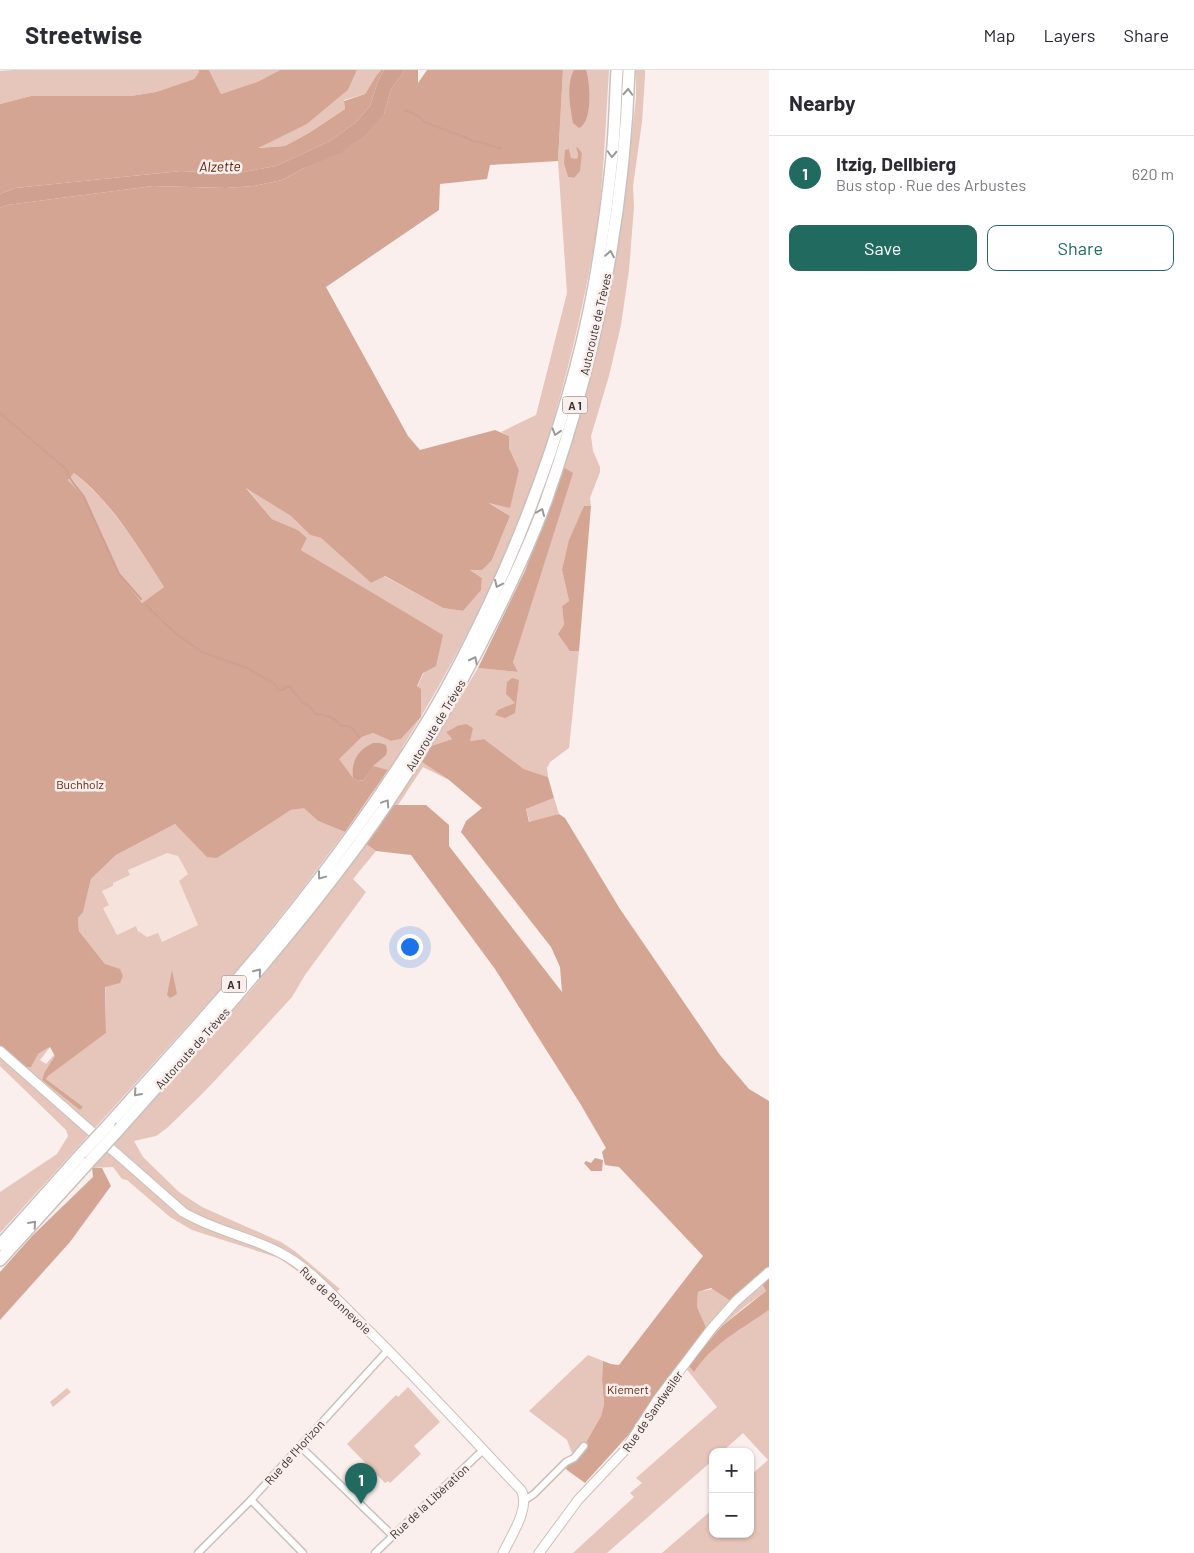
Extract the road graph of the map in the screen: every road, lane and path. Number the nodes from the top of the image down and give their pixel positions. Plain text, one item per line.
1 (617, 70) edge
2 (629, 70) edge
3 (438, 715) junction
4 (355, 840) junction
5 (0, 1050) edge
6 (86, 1157) junction
7 (0, 1244) edge
8 (0, 1260) edge
9 (769, 1272) edge
10 (388, 1350) junction
11 (300, 1446) junction
12 (584, 1446) dead end
13 (483, 1450) junction
14 (251, 1500) junction
15 (525, 1500) junction
16 (392, 1535) junction
17 (198, 1553) edge
18 (303, 1553) edge
19 (375, 1553) edge
20 (503, 1553) edge
21 (539, 1553) edge

1 -> 3 highway, Autoroute de Trèves / A 1
3 -> 2 highway, Autoroute de Trèves / A 1
3 - 4 highway, Autoroute de Trèves / A 1
4 -> 6 highway, Autoroute de Trèves / A 1, bridge
6 -> 4 highway, Autoroute de Trèves / A 1, bridge
5 - 10 main road, Rue de Bonnevoie
6 - 7 highway, Autoroute de Trèves / A 1
8 -> 6 highway, Autoroute de Trèves / A 1
9 - 21 main road, Rue de Sandweiler
10 - 11 street, Rue de l'Horizon
10 - 13 main road, Rue de Bonnevoie
11 - 14 street, Rue de l'Horizon
11 - 16 street
12 - 15 street
13 - 15 main road, Rue de Bonnevoie
13 - 16 street, Rue de la Libération
14 - 17 street, Rue de l'Horizon
14 - 18 street
15 - 20 main road
16 - 19 street, Rue de la Libération

